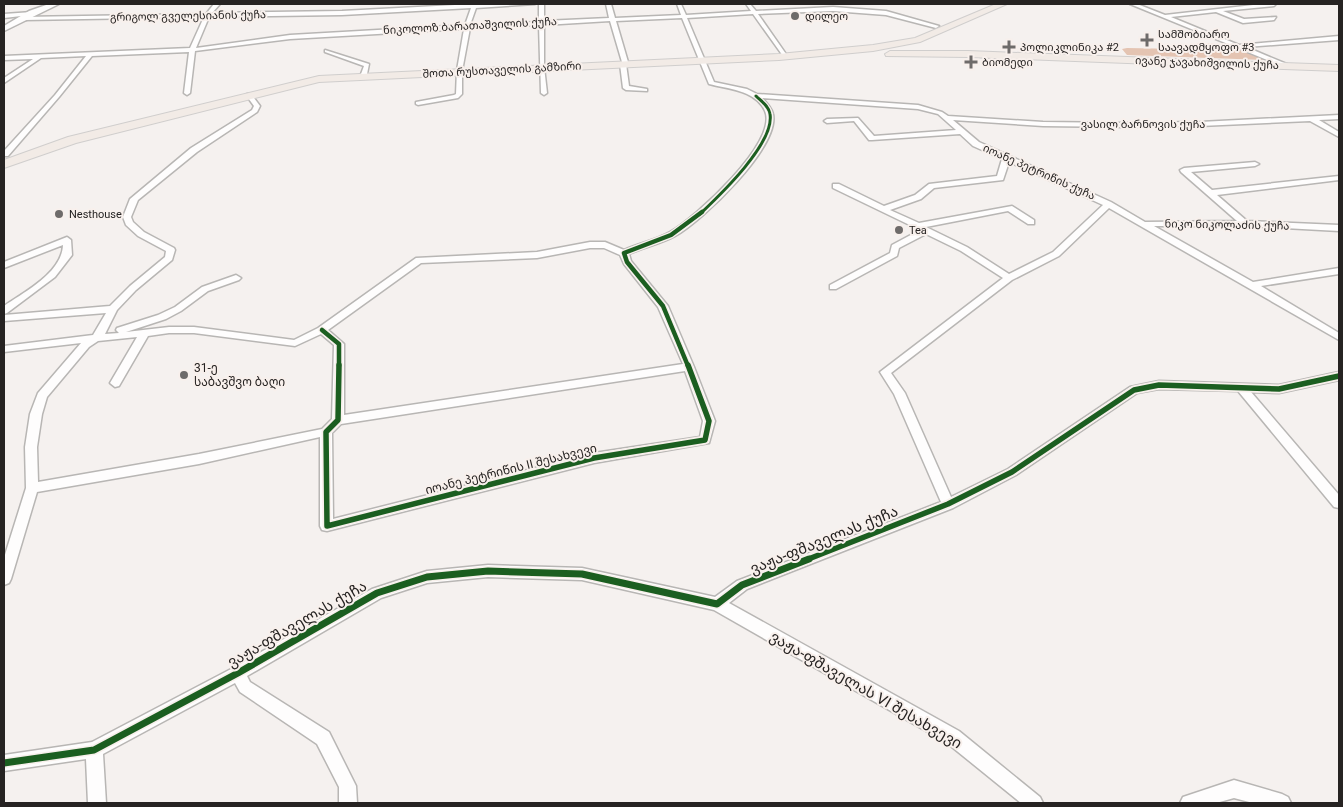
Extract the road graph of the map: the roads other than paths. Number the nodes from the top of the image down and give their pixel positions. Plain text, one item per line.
1 (55, 4) edge
2 (217, 4) edge
3 (362, 4) edge
4 (532, 4) edge
5 (541, 4) edge
6 (608, 4) edge
7 (678, 4) edge
8 (748, 4) edge
9 (991, 4) edge
10 (1004, 4) edge
11 (1133, 4) edge
12 (1274, 4) edge
13 (454, 5) edge
14 (474, 6) junction
15 (1216, 10) junction
16 (361, 12) junction
17 (32, 13) junction
18 (755, 13) junction
19 (4, 16) edge
20 (207, 16) junction
21 (1165, 16) junction
22 (684, 17) junction
23 (24, 18) junction
24 (1274, 18) dead end
25 (612, 20) junction
26 (541, 23) junction
27 (468, 26) junction
28 (936, 26) junction
29 (4, 29) edge
30 (1339, 38) edge
31 (889, 42) junction
32 (906, 43) junction
33 (1239, 46) junction
34 (192, 50) junction
35 (327, 51) dead end
36 (783, 54) junction
37 (818, 54) junction
38 (924, 54) junction
39 (968, 54) junction
40 (90, 55) junction
41 (39, 57) junction
42 (4, 58) edge
43 (701, 59) junction
44 (624, 63) junction
45 (1287, 66) junction
46 (542, 67) junction
47 (1339, 68) edge
48 (460, 71) junction
49 (364, 74) junction
50 (4, 81) edge
51 (645, 90) dead end
52 (187, 93) dead end
53 (544, 93) dead end
54 (249, 95) junction
55 (756, 96) junction
56 (418, 103) dead end
57 (1339, 117) edge
58 (948, 118) junction
59 (1311, 118) junction
60 (827, 121) dead end
61 (962, 132) junction
62 (1339, 135) edge
63 (4, 158) edge
64 (1006, 159) junction
65 (1255, 164) dead end
66 (1339, 178) edge
67 (836, 186) dead end
68 (1212, 193) junction
69 (1108, 204) junction
70 (884, 209) junction
71 (1031, 222) dead end
72 (1245, 223) junction
73 (1144, 224) junction
74 (923, 228) junction
75 (1339, 228) edge
76 (624, 253) junction
77 (4, 265) edge
78 (1339, 271) edge
79 (236, 278) dead end
80 (1010, 278) junction
81 (1252, 285) junction
82 (833, 287) dead end
83 (113, 309) junction
84 (4, 311) edge
85 (4, 318) edge
86 (322, 330) junction
87 (144, 334) junction
88 (98, 337) junction
89 (1339, 337) edge
90 (4, 348) edge
91 (689, 367) junction
92 (1339, 376) edge
93 (115, 383) dead end
94 (1242, 389) junction
95 (338, 420) junction
96 (326, 432) junction
97 (32, 488) junction
98 (1339, 503) edge
99 (948, 504) junction
100 (4, 579) edge
101 (716, 604) junction
102 (238, 673) junction
103 (94, 750) junction
104 (4, 763) edge
105 (97, 803) edge
106 (348, 803) edge
107 (1034, 803) edge
108 (1189, 803) edge
109 (1282, 803) edge

1 - 17 main road
2 - 20 street
3 - 16 street
4 - 14 street, გრიგოლ გველესიანის ქუჩა
5 - 26 street
6 - 25 street
7 - 22 street
8 - 18 street
9 - 28 main road, შოთა რუსთაველის გამზირი
10 - 32 main road, შოთა რუსთაველის გამზირი
11 - 21 street
12 - 15 street
13 - 14 street, გრიგოლ გველესიანის ქუჩა
13 - 16 street, გრიგოლ გველესიანის ქუჩა
14 - 27 street
15 - 21 street
15 - 24 street
16 - 20 street, გრიგოლ გველესიანის ქუჩა
17 - 19 street
17 - 23 main road
18 - 22 street, ნიკოლოზ ბარათაშვილის ქუჩა
18 - 28 street, ნიკოლოზ ბარათაშვილის ქუჩა
18 - 36 street
20 - 23 street, გრიგოლ გველესიანის ქუჩა
20 - 34 street
21 - 33 street
22 - 25 street, ნიკოლოზ ბარათაშვილის ქუჩა
22 - 43 street
23 - 29 main road
25 - 26 street, ნიკოლოზ ბარათაშვილის ქუჩა
25 - 44 street
26 - 27 street, ნიკოლოზ ბარათაშვილის ქუჩა
26 - 46 street
27 - 34 street, ნიკოლოზ ბარათაშვილის ქუჩა
27 - 48 street
28 - 31 main road, შოთა რუსთაველის გამზირი
30 - 33 street
31 - 32 main road, შოთა რუსთაველის გამზირი
31 - 36 main road, შოთა რუსთაველის გამზირი
31 - 37 main road, შოთა რუსთაველის გამზირი
31 - 38 main road
32 - 39 main road
33 - 45 street
34 - 40 street, ნიკოლოზ ბარათაშვილის ქუჩა
34 - 52 street
35 - 49 street
36 - 43 main road, შოთა რუსთაველის გამზირი
37 - 38 main road
37 - 43 main road, შოთა რუსთაველის გამზირი
38 - 39 main road, ივანე ჯავახიშვილის ქუჩა
39 - 45 main road, ივანე ჯავახიშვილის ქუჩა
40 - 41 street, ნიკოლოზ ბარათაშვილის ქუჩა
40 - 63 street
41 - 42 street, ნიკოლოზ ბარათაშვილის ქუჩა
41 - 50 street
43 - 44 main road, შოთა რუსთაველის გამზირი
43 - 55 street, იოანე პეტრიწის ქუჩა
44 - 46 main road, შოთა რუსთაველის გამზირი
44 - 51 street
45 - 47 main road, ივანე ჯავახიშვილის ქუჩა
46 - 48 main road, შოთა რუსთაველის გამზირი
46 - 53 street
48 - 49 main road, შოთა რუსთაველის გამზირი
48 - 54 main road, შოთა რუსთაველის გამზირი
48 - 56 street
49 - 63 main road, შოთა რუსთაველის გამზირი
54 - 63 main road, შოთა რუსთაველის გამზირი
54 - 83 street
55 - 58 street, იოანე პეტრიწის ქუჩა
55 - 76 street
57 - 59 street, ვასილ ბარნოვის ქუჩა
58 - 59 street, ვასილ ბარნოვის ქუჩა
58 - 61 street, იოანე პეტრიწის ქუჩა
59 - 62 street
60 - 61 street
61 - 64 street, იოანე პეტრიწის ქუჩა
64 - 69 street, იოანე პეტრიწის ქუჩა
64 - 70 street
65 - 68 street
66 - 68 street
67 - 70 street
68 - 72 street
69 - 73 street, იოანე პეტრიწის ქუჩა
69 - 80 street
70 - 74 street
71 - 74 street
72 - 73 street, ნიკო ნიკოლაძის ქუჩა
72 - 75 street, ნიკო ნიკოლაძის ქუჩა
73 - 81 street, იოანე პეტრიწის ქუჩა
74 - 80 street
74 - 82 street
76 - 86 street
76 - 91 street, იოანე პეტრიწის II შესახვევი
77 - 84 street
78 - 81 street
79 - 88 street
80 - 99 street
81 - 89 street, იოანე პეტრიწის ქუჩა
83 - 85 street
83 - 88 street
86 - 87 street
86 - 95 street
87 - 88 street
87 - 93 street
88 - 90 street
88 - 97 street
91 - 95 street
91 - 96 street, იოანე პეტრიწის II შესახვევი
92 - 94 street, ვაჟა-ფშაველას ქუჩა
94 - 98 street
94 - 99 street, ვაჟა-ფშაველას ქუჩა
95 - 96 street
96 - 97 street
97 - 100 street
99 - 101 street, ვაჟა-ფშაველას ქუჩა
101 - 102 street, ვაჟა-ფშაველას ქუჩა
101 - 107 street, ვაჟა-ფშაველას VI შესახვევი
102 - 103 street, ვაჟა-ფშაველას ქუჩა
102 - 106 street
103 - 104 street, ვაჟა-ფშაველას ქუჩა
103 - 105 street
108 - 109 street

